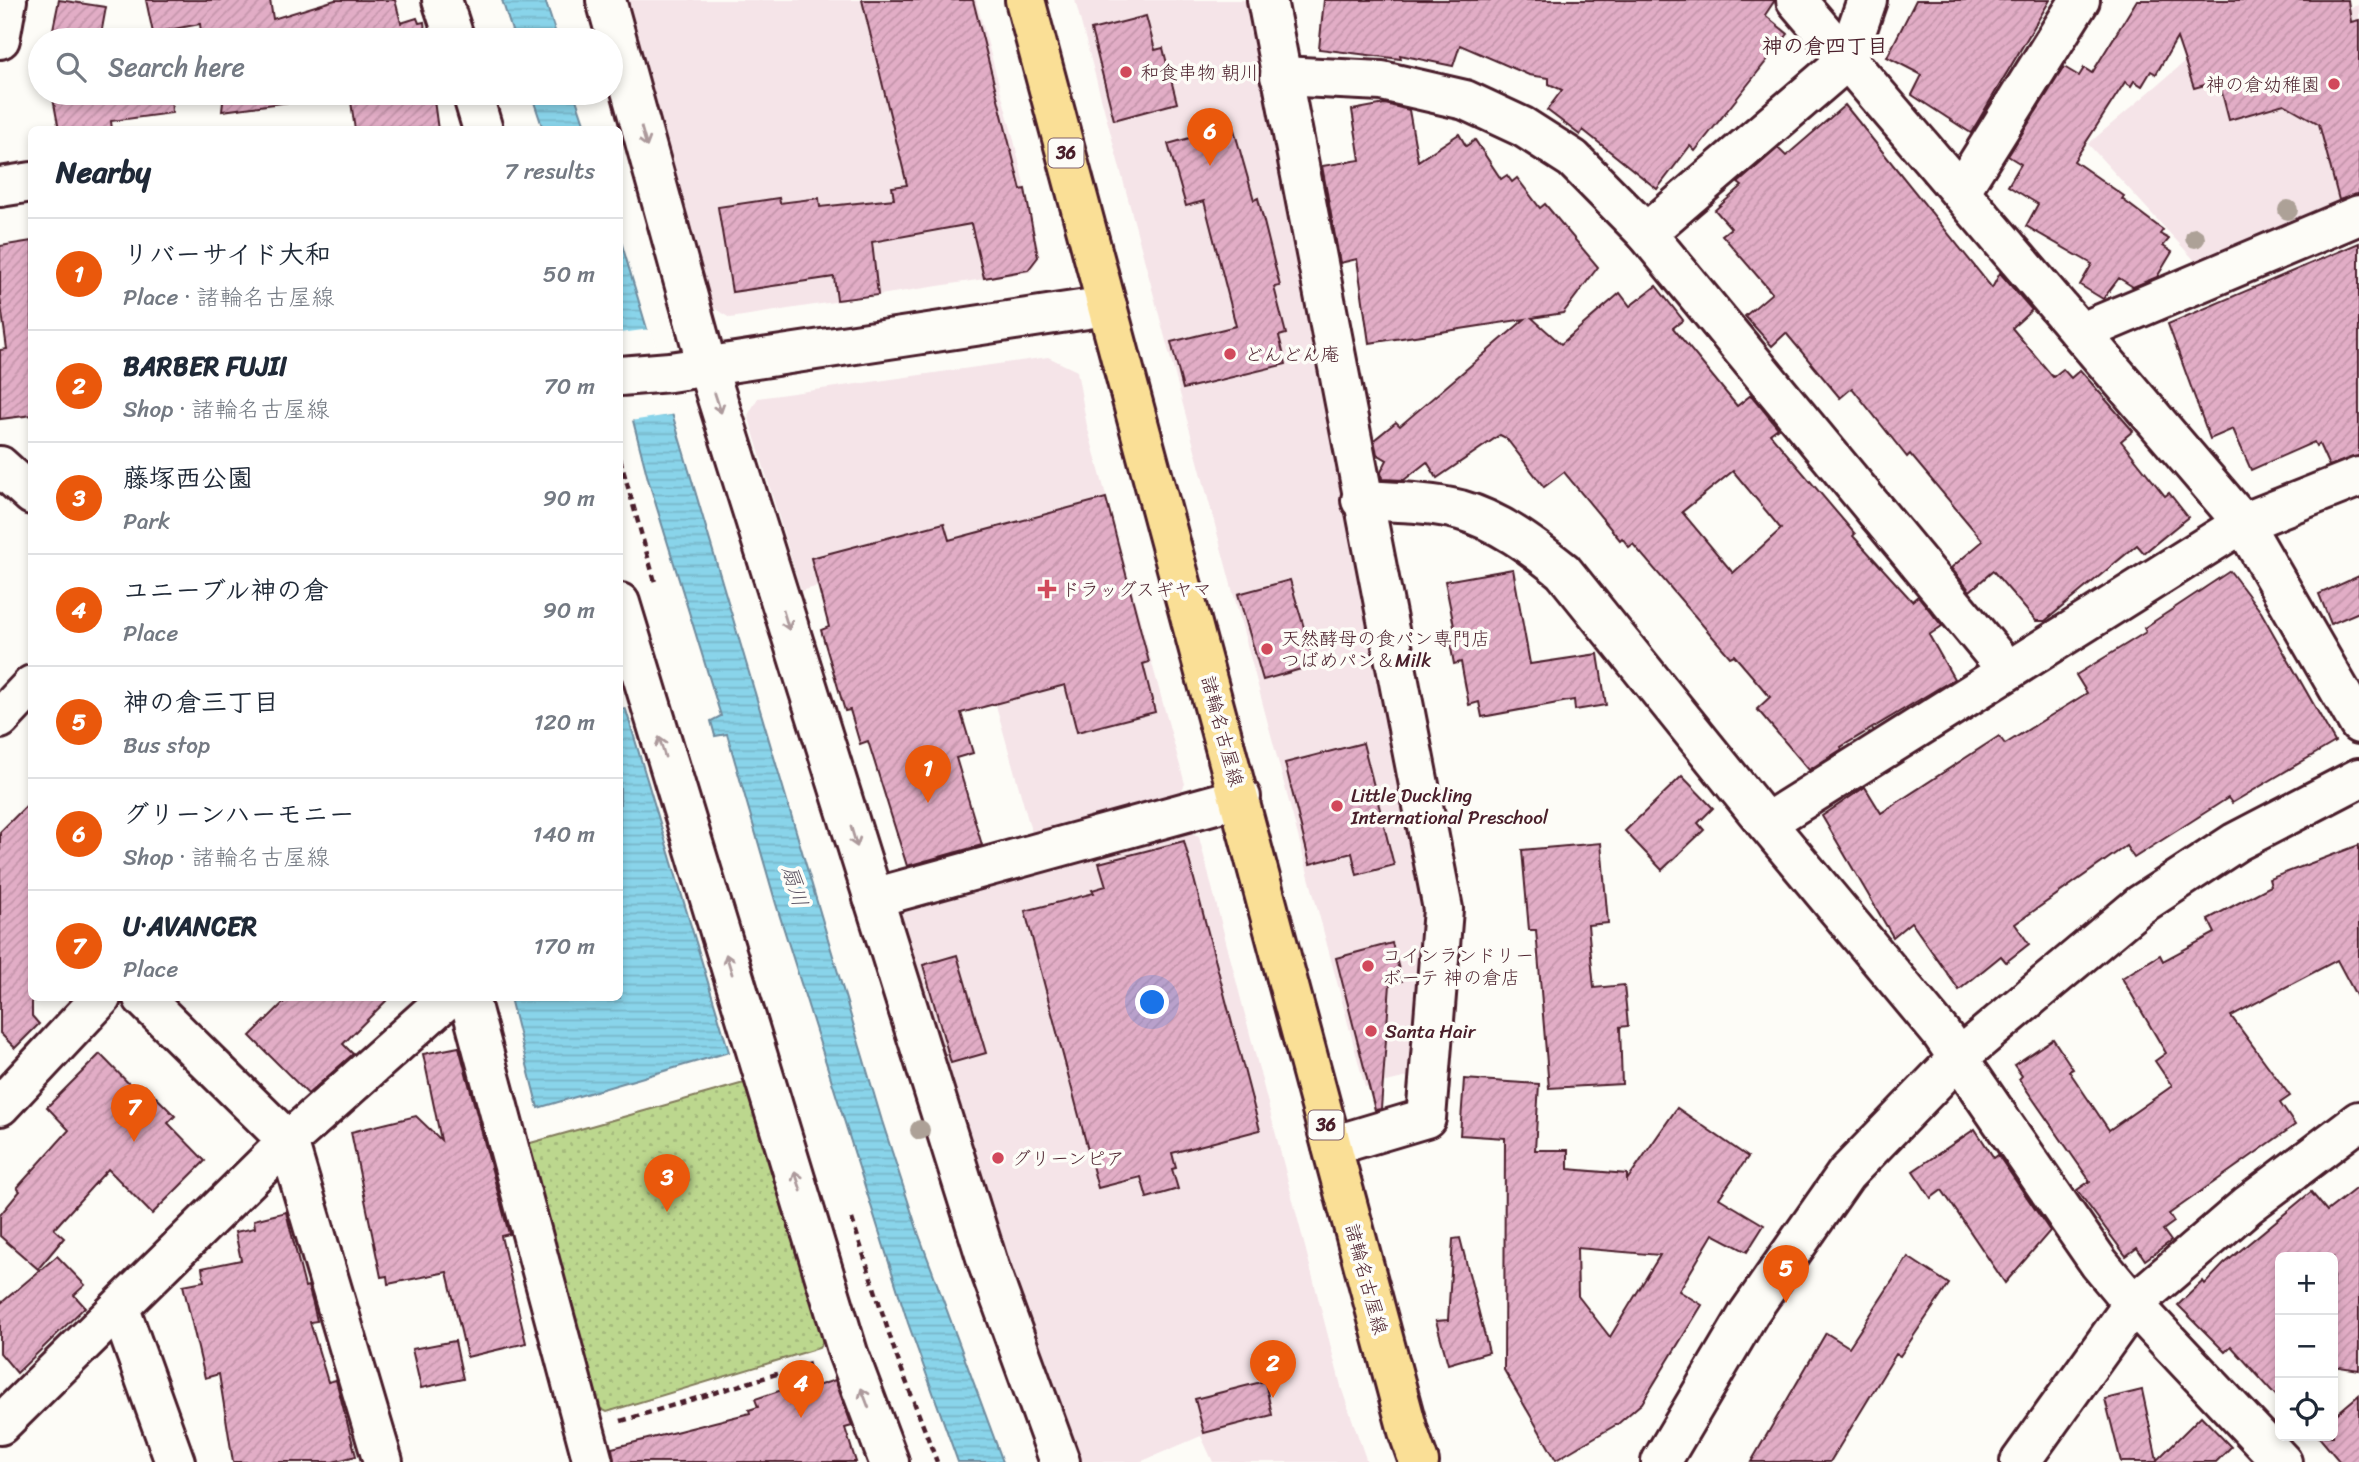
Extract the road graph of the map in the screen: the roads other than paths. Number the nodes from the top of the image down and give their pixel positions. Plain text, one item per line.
1 (6, 0) edge
2 (442, 0) edge
3 (606, 0) edge
4 (1026, 0) edge
5 (1267, 0) edge
6 (1796, 0) edge
7 (1867, 0) edge
8 (2080, 0) edge
9 (451, 28) edge
10 (614, 28) edge
11 (0, 39) edge
12 (1846, 61) junction
13 (623, 62) edge
14 (1280, 76) junction
15 (476, 105) edge
16 (482, 126) edge
17 (28, 183) edge
18 (0, 187) edge
19 (1960, 192) junction
20 (2359, 215) edge
21 (1646, 233) junction
22 (1107, 306) junction
23 (2082, 332) junction
24 (707, 366) junction
25 (623, 376) edge
26 (0, 466) edge
27 (2359, 477) edge
28 (28, 491) edge
29 (1362, 500) junction
30 (2243, 523) junction
31 (623, 626) edge
32 (2007, 670) junction
33 (629, 673) edge
34 (28, 689) edge
35 (0, 719) edge
36 (2359, 724) edge
37 (2359, 778) edge
38 (1241, 797) junction
39 (1766, 823) junction
40 (873, 898) junction
41 (98, 1001) edge
42 (146, 1001) edge
43 (445, 1001) edge
44 (470, 1001) edge
45 (1959, 1057) junction
46 (0, 1106) edge
47 (2359, 1121) edge
48 (288, 1141) junction
49 (1332, 1146) junction
50 (2133, 1304) junction
51 (120, 1309) junction
52 (0, 1425) edge
53 (589, 1447) edge
54 (175, 1462) edge
55 (383, 1462) edge
56 (889, 1462) edge
57 (1060, 1462) edge
58 (1419, 1462) edge
59 (1661, 1462) edge
60 (2020, 1462) edge
61 (2282, 1462) edge

1 - 11 street
2 - 9 street
3 -> 10 street
4 - 22 main road, 諸輪名古屋線 / 36
5 - 14 street
6 - 12 street
7 - 12 street
8 - 19 street
12 - 19 street
12 - 21 street
13 -> 24 street
14 - 21 street
14 - 29 street
15 - 16 street
17 - 18 street
19 - 23 street
20 - 23 street
21 - 32 street
22 - 24 street
22 - 38 main road, 諸輪名古屋線 / 36
23 - 30 street
24 - 25 street
24 -> 40 street
26 - 28 street
27 - 30 street
29 - 39 street
29 - 49 street
30 - 32 street
30 - 36 street
31 - 33 street
32 - 39 street
56 -> 33 street
34 - 35 street
37 - 45 street
38 - 40 street
38 - 49 main road, 諸輪名古屋線 / 36
39 - 45 street
40 - 57 street
41 - 46 street
42 - 48 street
43 - 48 street
44 - 53 street
45 - 50 street
45 - 59 street
47 - 50 street
48 - 51 street
48 - 55 street
49 - 58 main road, 諸輪名古屋線 / 36
50 - 60 street
50 - 61 street
51 - 52 street
51 - 54 street

